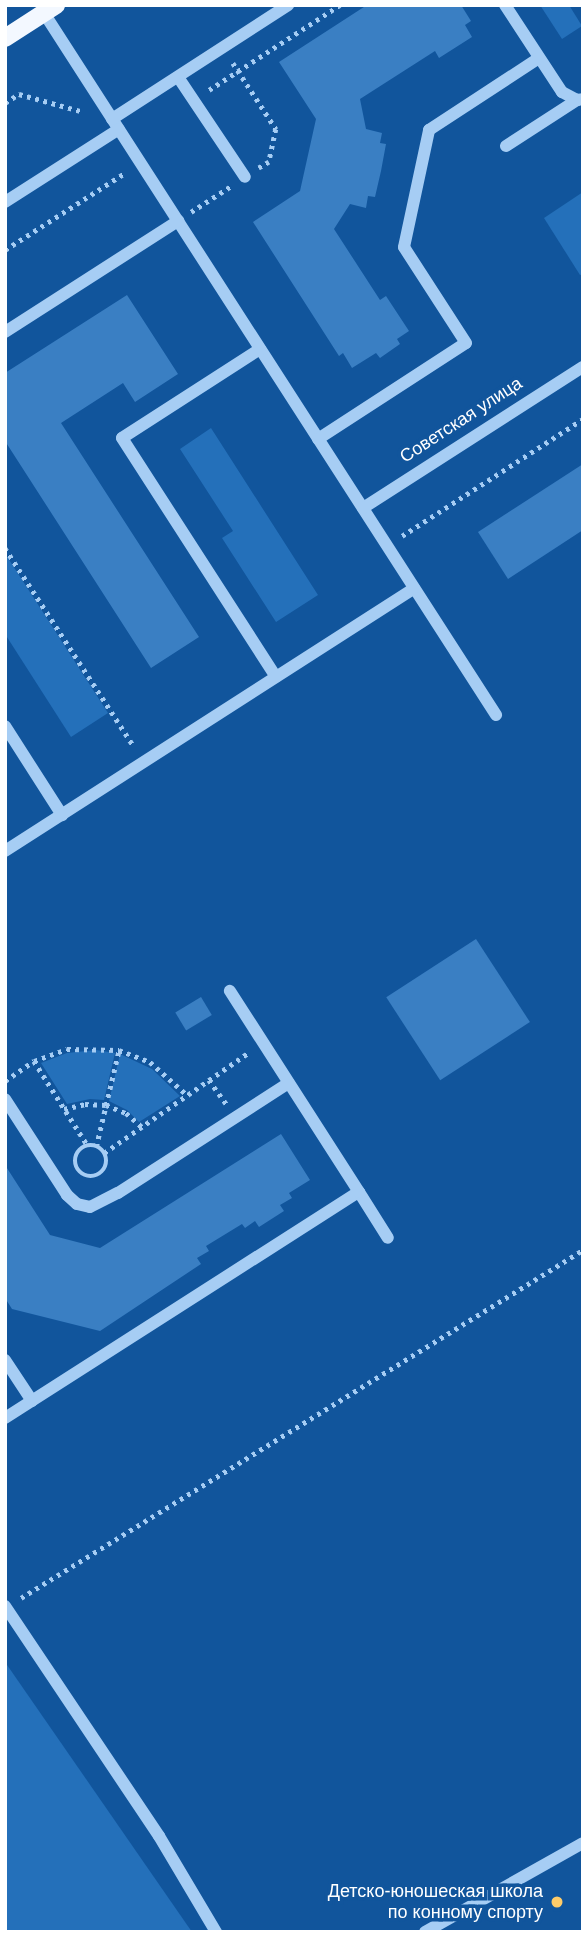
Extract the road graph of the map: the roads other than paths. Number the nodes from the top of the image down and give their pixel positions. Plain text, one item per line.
1 (288, 5) edge
2 (505, 5) edge
3 (50, 9) edge
4 (5, 38) edge
5 (539, 58) junction
6 (178, 76) junction
7 (580, 100) edge
8 (115, 124) junction
9 (506, 146) dead end
10 (244, 177) road end
11 (5, 202) edge
12 (178, 221) junction
13 (5, 332) edge
14 (260, 349) junction
15 (583, 367) edge
16 (318, 439) junction
17 (363, 508) junction
18 (414, 587) junction
19 (276, 677) junction
20 (496, 715) dead end
21 (5, 726) edge
22 (62, 815) junction
23 (5, 851) edge
24 (230, 990) dead end
25 (289, 1083) junction
26 (5, 1099) edge
27 (359, 1192) junction
28 (388, 1237) dead end
29 (5, 1360) edge
30 (32, 1401) junction
31 (5, 1418) edge
32 (6, 1607) edge
33 (583, 1843) edge
34 (216, 1932) edge
35 (425, 1932) edge

1 - 6 lane
2 - 5 lane
3 - 4 main road
3 - 8 lane
5 - 7 lane
5 - 16 lane
6 - 8 lane
6 - 10 lane
7 - 9 lane
8 - 11 lane
8 - 12 lane
12 - 13 lane
12 - 14 lane
14 - 16 lane
14 - 19 lane
15 - 17 lane, Советская улица
16 - 17 lane
17 - 18 lane
18 - 19 lane
18 - 20 lane
19 - 22 lane
21 - 22 lane
22 - 23 lane
24 - 25 lane
25 - 26 lane
25 - 27 lane
27 - 28 lane
27 - 30 lane
29 - 30 lane
30 - 31 lane
32 - 34 lane
33 - 35 lane

